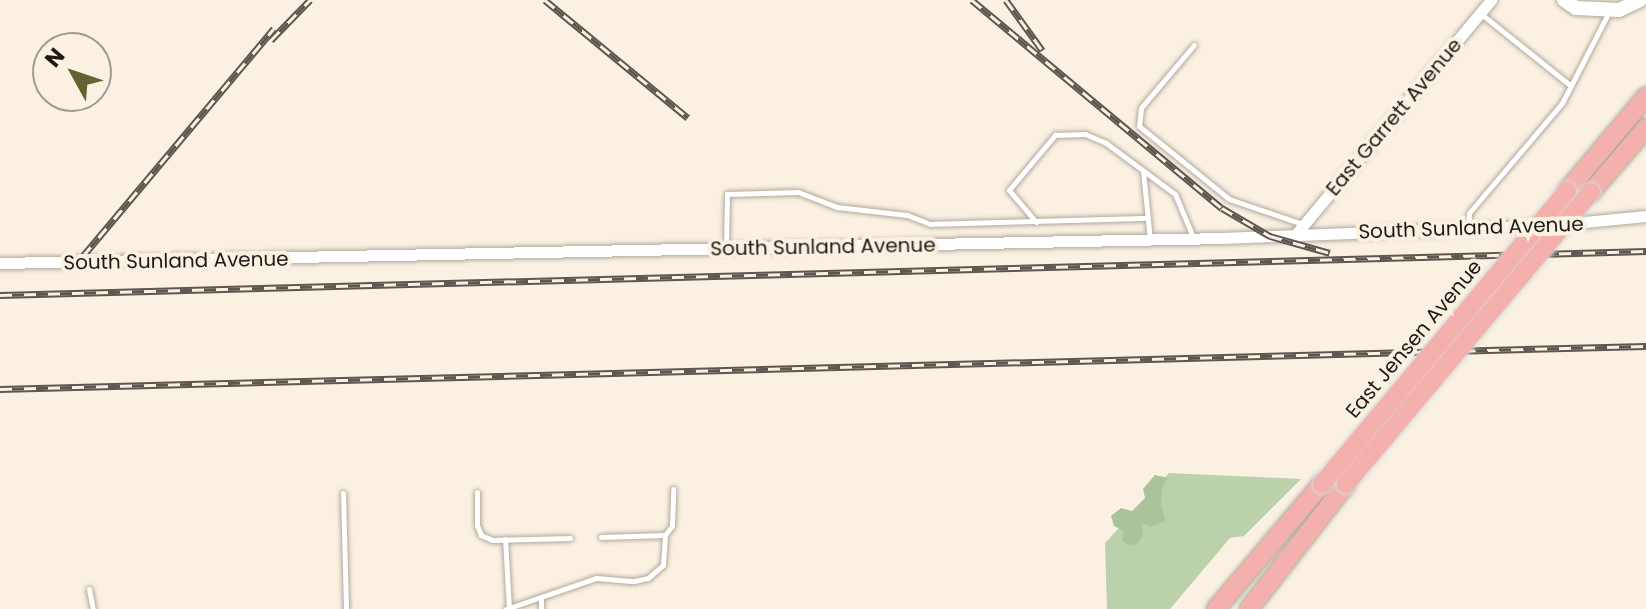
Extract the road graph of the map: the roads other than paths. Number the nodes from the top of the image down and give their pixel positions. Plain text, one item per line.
1 (1491, 0) edge
2 (1564, 0) edge
3 (1640, 0) edge
4 (1611, 10) junction
5 (1480, 13) junction
6 (1194, 45) dead end
7 (1570, 85) junction
8 (1646, 97) edge
9 (1646, 128) edge
10 (1143, 170) junction
11 (1646, 216) edge
12 (1148, 218) junction
13 (1036, 222) junction
14 (1300, 229) junction
15 (1467, 229) junction
16 (1194, 239) junction
17 (1150, 240) junction
18 (726, 249) junction
19 (0, 263) edge
20 (673, 489) dead end
21 (477, 492) dead end
22 (343, 493) dead end
23 (1279, 532) junction
24 (665, 535) junction
25 (601, 537) dead end
26 (570, 538) dead end
27 (505, 539) junction
28 (89, 589) dead end
29 (541, 597) junction
30 (508, 608) edge
31 (93, 609) edge
32 (346, 609) edge
33 (541, 609) edge
34 (1204, 609) edge
35 (1216, 609) edge
36 (1249, 609) edge

1 - 5 street, East Garrett Avenue
2 - 4 street
3 - 4 street
4 - 7 lane
5 - 7 lane
5 - 14 street, East Garrett Avenue
6 - 14 lane
7 - 15 lane
8 - 23 main road, East Jensen Avenue, bridge
9 - 36 main road, East Jensen Avenue, bridge
10 - 12 lane
10 - 13 lane
10 - 16 lane
11 - 15 street, South Sunland Avenue
12 - 13 lane
12 - 17 lane
13 - 18 lane
14 - 15 street, South Sunland Avenue
14 - 16 street, South Sunland Avenue
16 - 17 street, South Sunland Avenue
17 - 18 street, South Sunland Avenue
18 - 19 street, South Sunland Avenue
20 - 24 lane
21 - 27 lane
22 - 32 lane
23 - 34 main road
23 - 35 main road, East Jensen Avenue
24 - 25 lane
24 - 29 lane
26 - 27 lane
27 - 30 lane
28 - 31 lane
29 - 30 lane
29 - 33 lane

